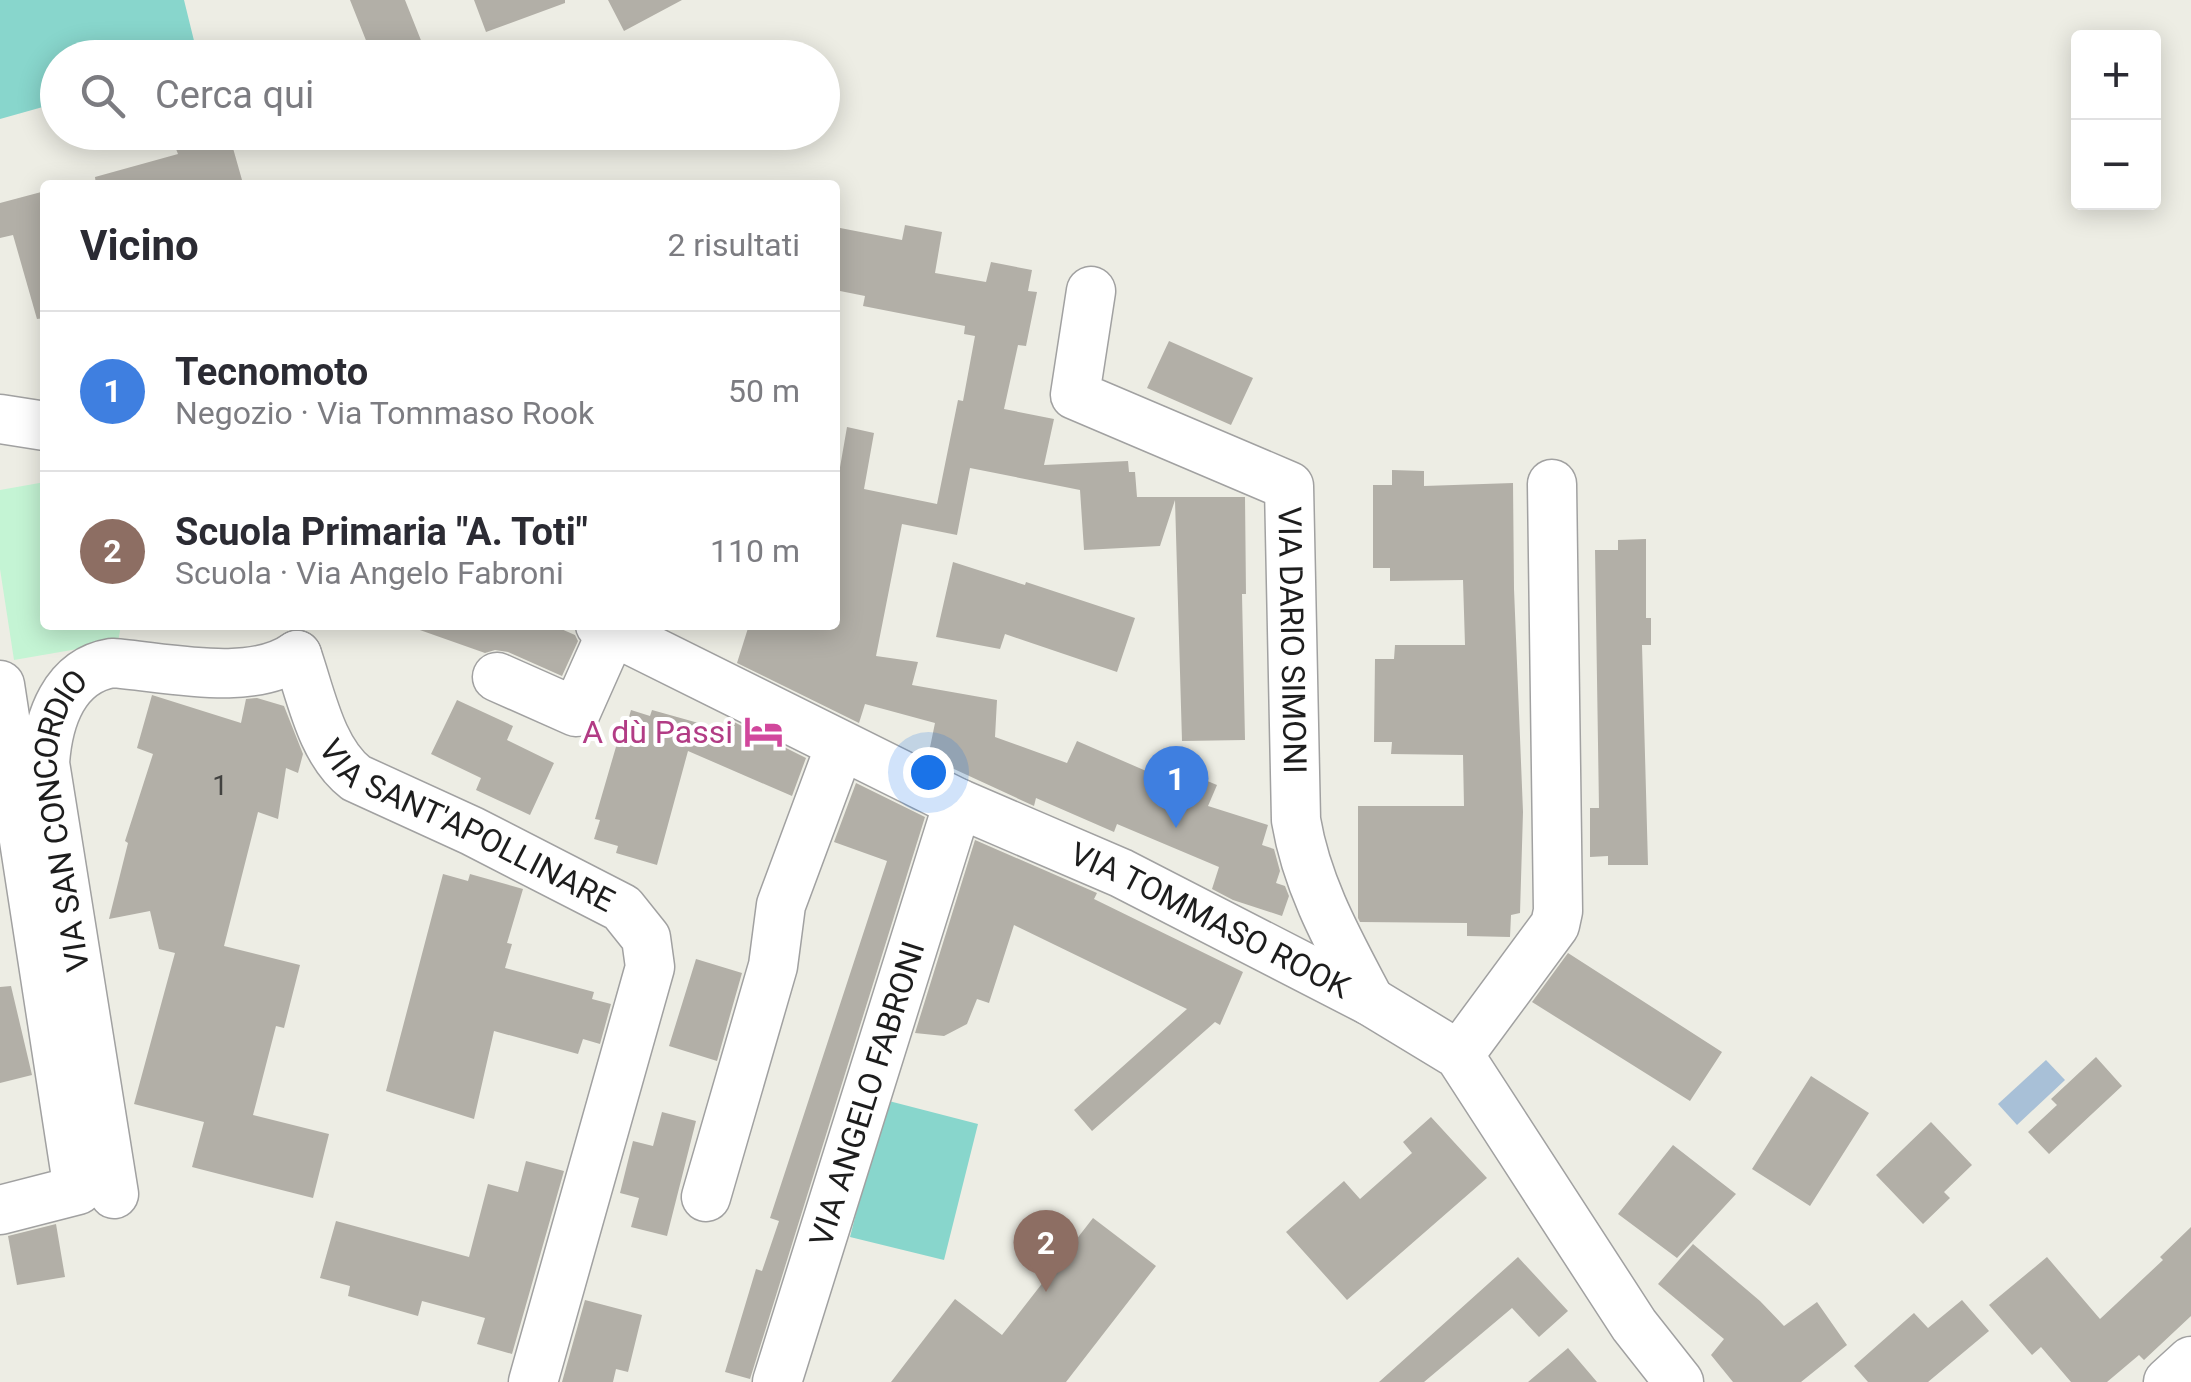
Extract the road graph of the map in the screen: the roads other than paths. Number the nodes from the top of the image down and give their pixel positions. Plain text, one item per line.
1 (1090, 291) dead end
2 (0, 418) edge
3 (40, 425) edge
4 (1552, 484) dead end
5 (605, 630) edge
6 (610, 630) edge
7 (300, 640) edge
8 (497, 677) dead end
9 (0, 686) edge
10 (840, 746) junction
11 (958, 803) junction
12 (1316, 893) junction
13 (1296, 965) junction
14 (1370, 1001) junction
15 (1459, 1056) junction
16 (114, 1194) dead end
17 (706, 1197) dead end
18 (0, 1210) edge
19 (2191, 1360) edge
20 (533, 1382) edge
21 (777, 1382) edge
22 (1679, 1382) edge
23 (2168, 1382) edge

1 - 12 street, VIA DARIO SIMONI
2 - 3 street
4 - 15 street
5 - 8 street
6 - 10 street, VIA TOMMASO ROOK
7 - 16 street, VIA SAN CONCORDIO
7 - 20 street, VIA SANT'APOLLINARE
9 - 18 street
10 - 11 street, VIA TOMMASO ROOK
10 - 17 street
11 - 13 street, VIA TOMMASO ROOK
11 - 21 street, VIA ANGELO FABRONI
12 - 13 street, VIA DARIO SIMONI
12 - 14 street, VIA DARIO SIMONI
13 - 14 street, VIA TOMMASO ROOK
14 - 15 street, VIA TOMMASO ROOK
15 - 22 street, VIA TOMMASO ROOK
19 - 23 street

